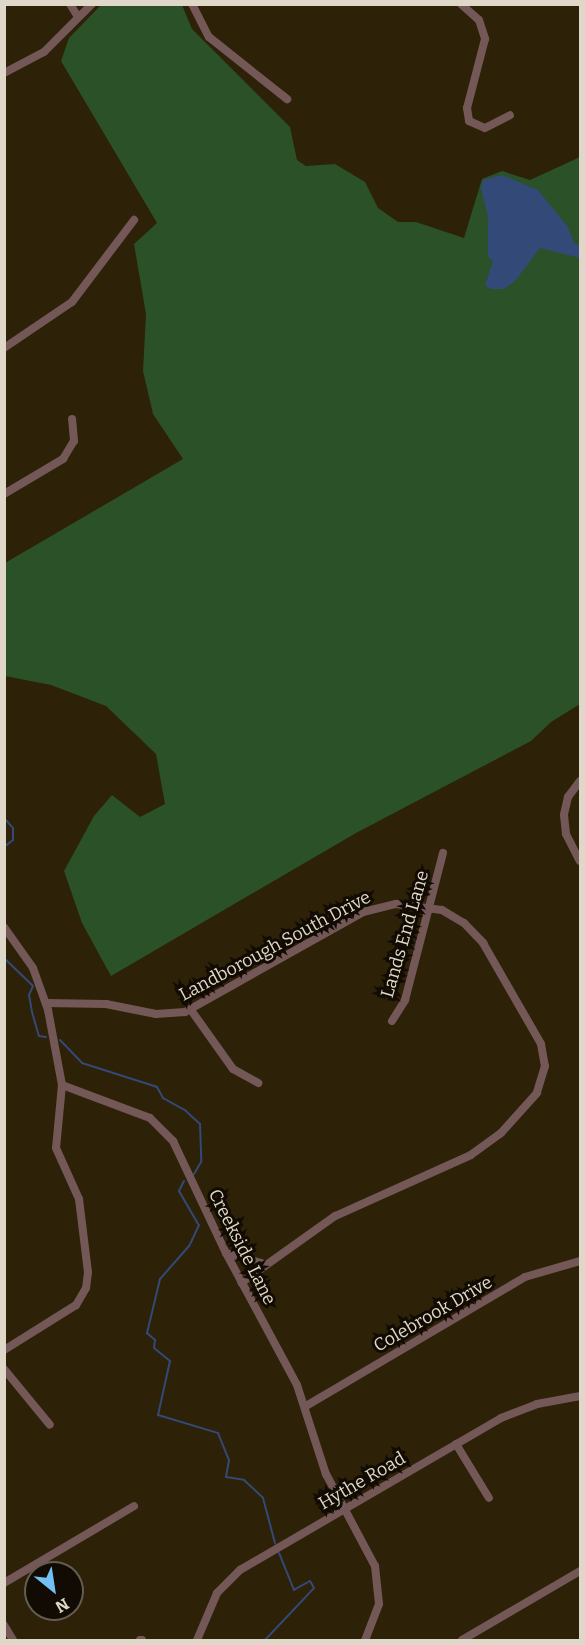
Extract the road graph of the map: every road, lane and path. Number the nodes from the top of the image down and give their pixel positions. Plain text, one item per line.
1 (70, 4) edge
2 (92, 4) edge
3 (192, 4) edge
4 (461, 4) edge
5 (77, 15) junction
6 (4, 73) edge
7 (287, 99) dead end
8 (510, 116) dead end
9 (134, 220) dead end
10 (4, 348) edge
11 (72, 419) dead end
12 (4, 494) edge
13 (580, 781) edge
14 (443, 853) dead end
15 (580, 861) edge
16 (430, 906) junction
17 (4, 927) edge
18 (46, 1003) junction
19 (191, 1010) junction
20 (392, 1021) dead end
21 (258, 1083) dead end
22 (62, 1085) junction
23 (226, 1253) junction
24 (580, 1261) edge
25 (264, 1264) junction
26 (241, 1283) junction
27 (4, 1350) edge
28 (4, 1369) edge
29 (580, 1396) edge
30 (306, 1406) junction
31 (50, 1425) dead end
32 (456, 1444) junction
33 (489, 1498) dead end
34 (134, 1506) dead end
35 (345, 1508) junction
36 (580, 1571) edge
37 (4, 1583) edge
38 (4, 1625) edge
39 (13, 1641) edge
40 (197, 1641) edge
41 (365, 1641) edge
42 (462, 1641) edge

1 - 5 street
2 - 5 street
3 - 7 street
4 - 8 street
5 - 6 street
9 - 10 street
11 - 12 street
13 - 15 street
14 - 16 street, Lands End Lane
16 - 19 street, Landborough South Drive
16 - 20 street, Lands End Lane
16 - 25 street, Landborough South Drive
17 - 18 street
18 - 19 street, Landborough South Drive
18 - 22 street
19 - 21 street
22 - 23 street, Creekside Lane
22 - 27 street
23 - 25 street
23 - 26 street, Creekside Lane
24 - 30 street, Colebrook Drive
25 - 26 street, Landborough South Drive
26 - 30 street, Creekside Lane
28 - 31 street
29 - 32 street, Hythe Road
30 - 35 street, Creekside Lane
32 - 33 street
32 - 35 street, Hythe Road
34 - 37 street
35 - 40 street, Hythe Road
35 - 41 street, Creekside Lane
36 - 42 street
38 - 39 street

